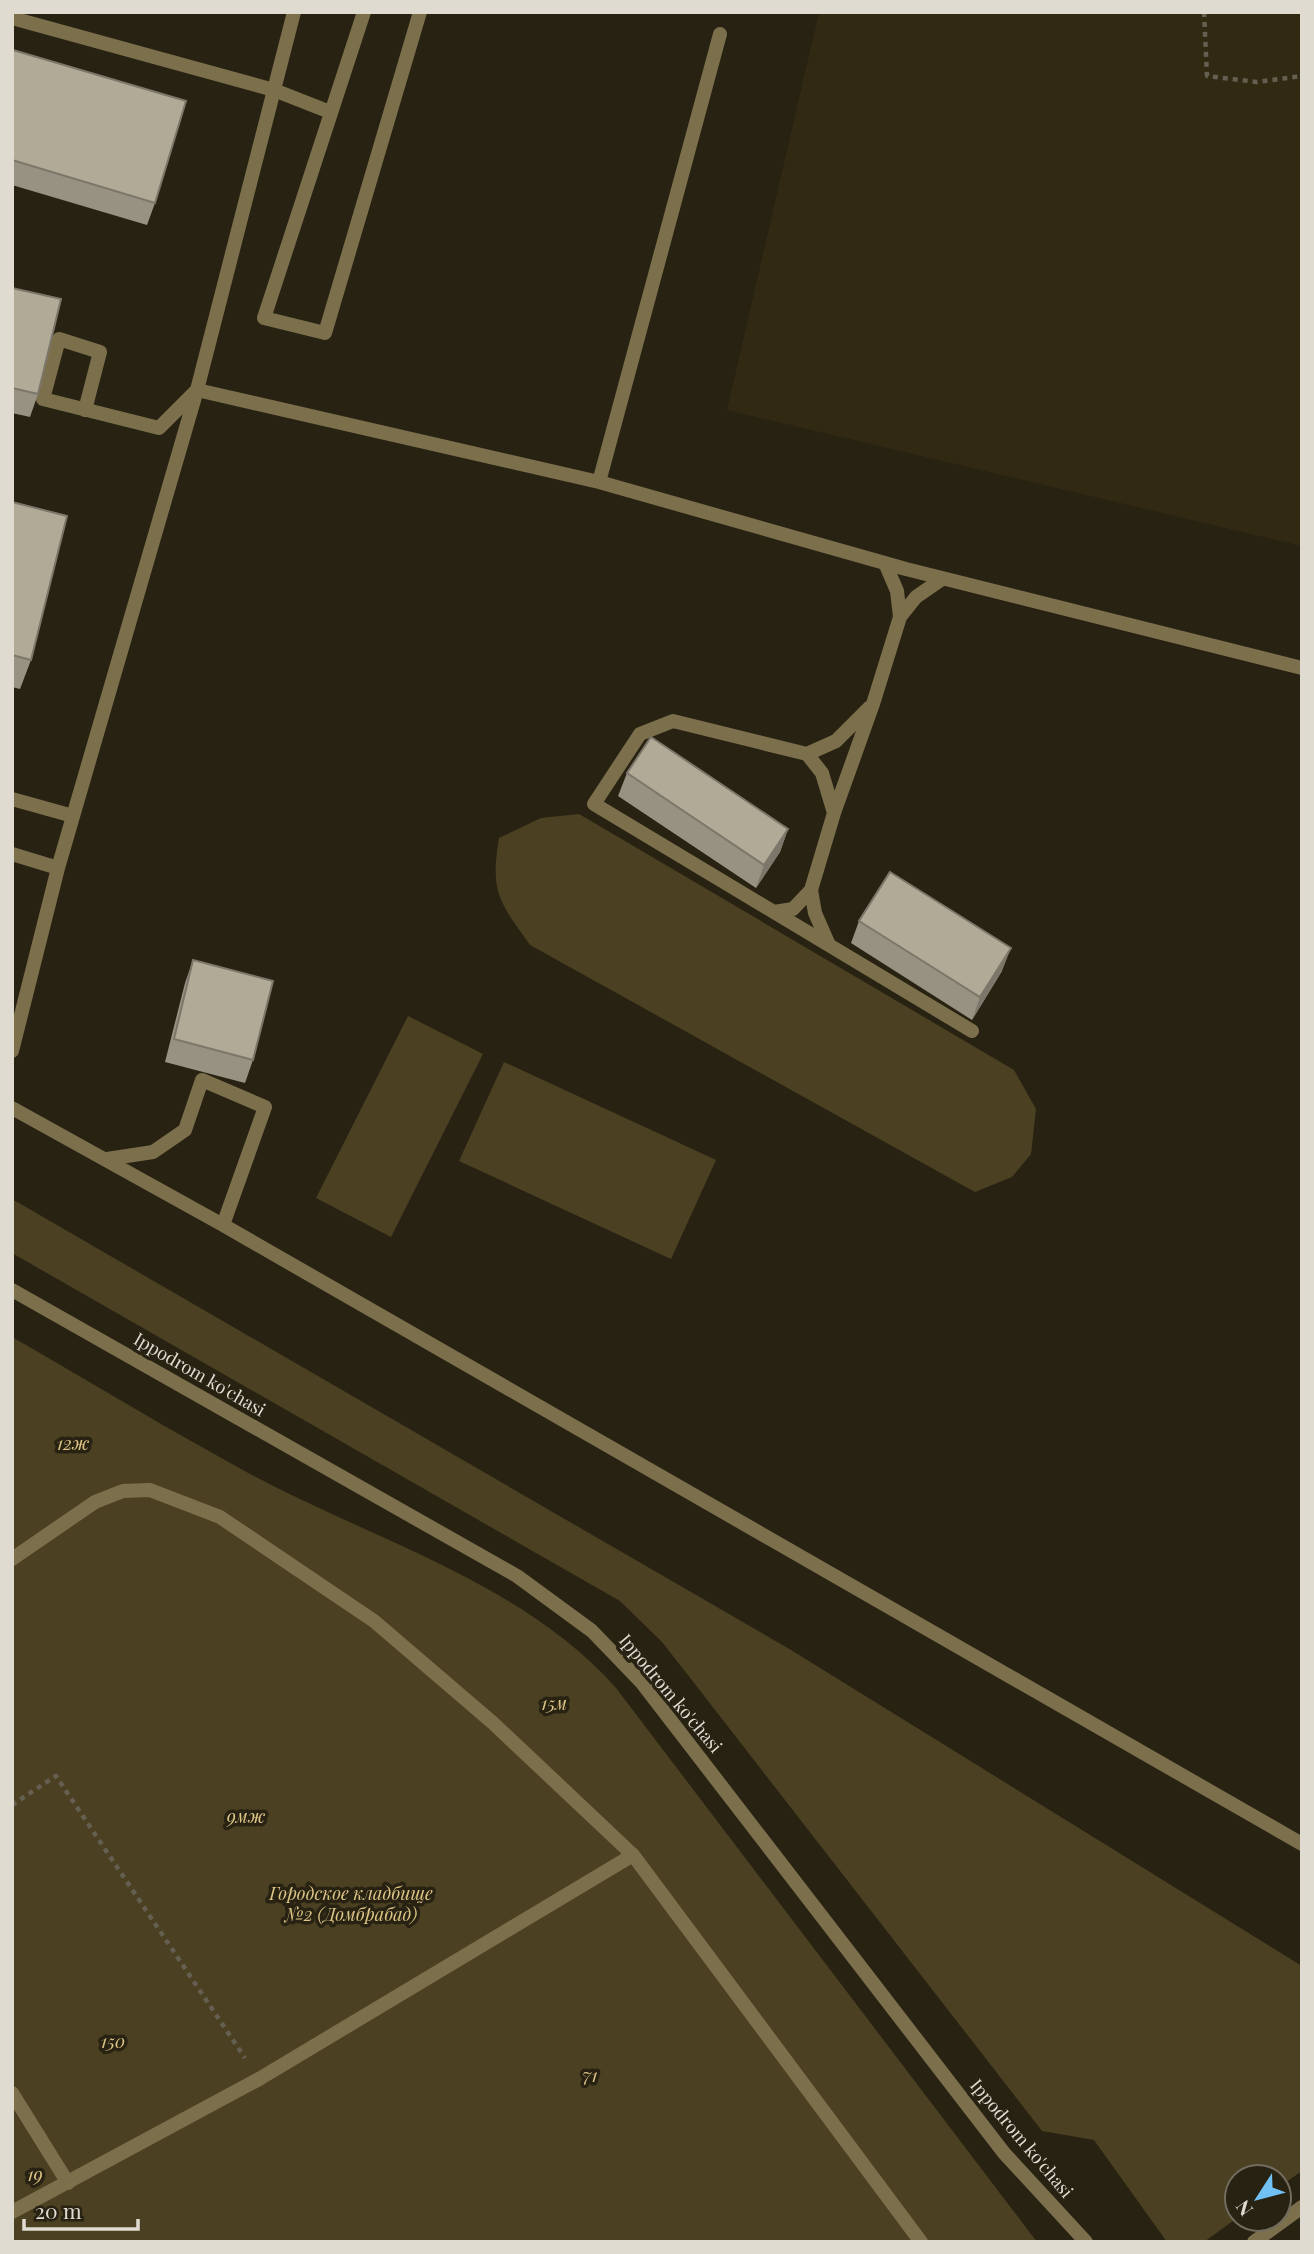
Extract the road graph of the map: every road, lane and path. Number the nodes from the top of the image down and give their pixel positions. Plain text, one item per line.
1 (294, 12) edge
2 (364, 12) edge
3 (420, 12) edge
4 (1204, 12) edge
5 (12, 18) edge
6 (720, 34) dead end
7 (1302, 76) edge
8 (274, 90) junction
9 (330, 111) junction
10 (197, 390) junction
11 (85, 410) junction
12 (599, 482) junction
13 (885, 563) junction
14 (942, 579) junction
15 (900, 617) junction
16 (1302, 668) edge
17 (873, 704) junction
18 (807, 754) junction
19 (12, 799) edge
20 (834, 813) junction
21 (73, 816) junction
22 (12, 854) edge
23 (58, 868) junction
24 (811, 890) junction
25 (774, 912) junction
26 (829, 945) junction
27 (972, 1031) dead end
28 (12, 1051) edge
29 (12, 1108) edge
30 (107, 1159) junction
31 (223, 1225) junction
32 (12, 1290) edge
33 (12, 1559) edge
34 (12, 1805) edge
35 (1302, 1844) edge
36 (633, 1855) junction
37 (259, 2079) junction
38 (12, 2093) edge
39 (68, 2183) junction
40 (1302, 2207) edge
41 (12, 2213) edge
42 (921, 2242) edge
43 (1086, 2242) edge
44 (1254, 2242) edge

1 - 8 street
2 - 9 street
3 - 9 street
4 - 7 path
5 - 8 street
6 - 12 street
8 - 9 street
8 - 10 street
10 - 11 street
10 - 12 street
10 - 21 street
11 - 11 street
12 - 13 street
13 - 14 street
13 - 15 street
14 - 15 street
14 - 16 street
15 - 17 street
17 - 18 street
17 - 20 street
18 - 20 street
18 - 25 street
19 - 21 street
20 - 24 street
21 - 23 street
22 - 23 street
23 - 28 street
24 - 25 street
24 - 26 street
25 - 26 street
26 - 27 street
29 - 30 street
30 - 31 street
30 - 31 street
31 - 35 street
32 - 43 street, Ippodrom ko'chasi
33 - 36 street
34 - 37 path
36 - 37 street
36 - 42 street
37 - 39 street
38 - 39 street
39 - 41 street
40 - 44 street

